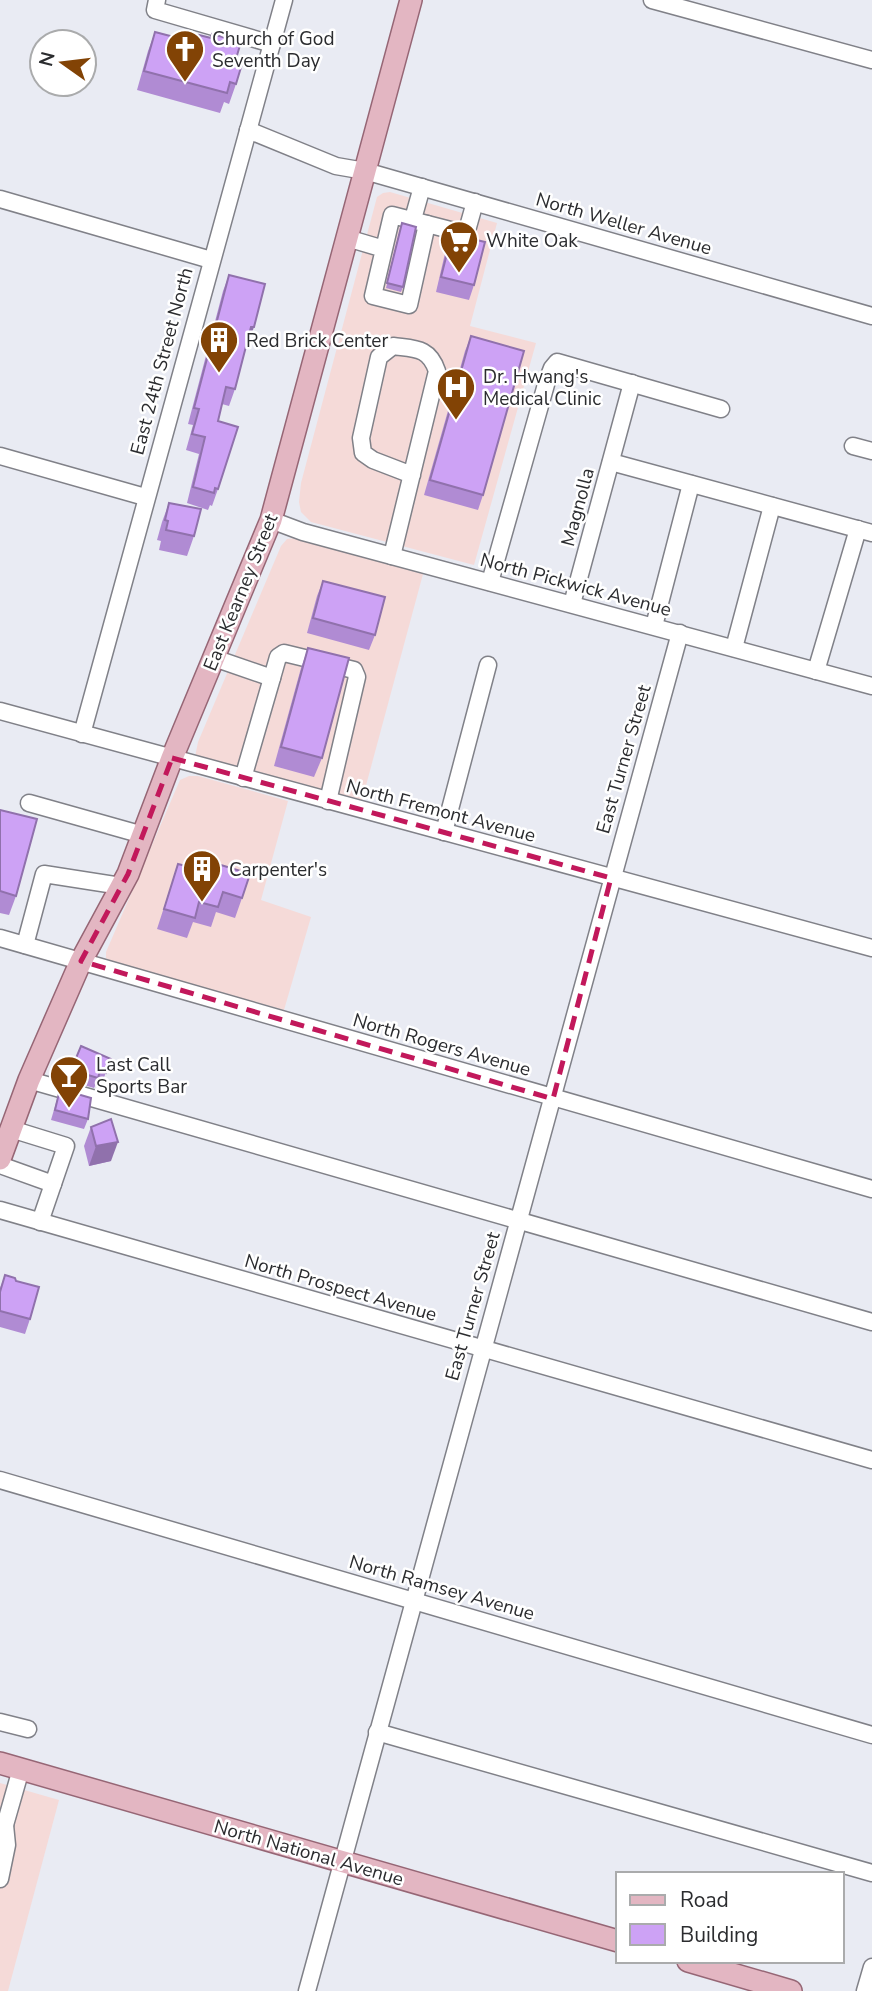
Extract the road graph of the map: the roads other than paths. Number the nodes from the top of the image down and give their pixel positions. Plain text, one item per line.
1 (157, 0) edge
2 (284, 0) edge
3 (411, 0) edge
4 (652, 0) edge
5 (272, 44) junction
6 (872, 60) edge
7 (248, 130) junction
8 (365, 171) junction
9 (422, 187) junction
10 (0, 199) edge
11 (475, 202) junction
12 (420, 222) junction
13 (347, 237) junction
14 (387, 245) junction
15 (211, 260) junction
16 (872, 316) edge
17 (632, 383) junction
18 (721, 409) dead end
19 (853, 446) dead end
20 (872, 451) edge
21 (0, 456) edge
22 (611, 462) junction
23 (412, 475) junction
24 (691, 484) junction
25 (145, 497) junction
26 (772, 506) junction
27 (271, 520) junction
28 (865, 531) edge
29 (392, 556) junction
30 (490, 582) junction
31 (572, 604) junction
32 (654, 626) junction
33 (680, 633) junction
34 (734, 648) junction
35 (214, 658) junction
36 (488, 665) dead end
37 (816, 670) junction
38 (272, 678) junction
39 (872, 686) edge
40 (0, 711) edge
41 (82, 734) junction
42 (172, 758) junction
43 (243, 778) junction
44 (328, 801) junction
45 (29, 803) dead end
46 (444, 832) junction
47 (143, 835) junction
48 (611, 878) junction
49 (121, 887) junction
50 (0, 938) edge
51 (25, 945) junction
52 (872, 948) edge
53 (80, 961) junction
54 (29, 1080) junction
55 (553, 1099) junction
56 (11, 1129) junction
57 (0, 1159) edge
58 (0, 1165) edge
59 (53, 1184) junction
60 (872, 1189) edge
61 (0, 1210) edge
62 (40, 1222) junction
63 (517, 1222) junction
64 (872, 1322) edge
65 (481, 1349) junction
66 (872, 1460) edge
67 (0, 1480) edge
68 (412, 1600) junction
69 (0, 1722) edge
70 (28, 1729) dead end
71 (377, 1732) junction
72 (872, 1735) edge
73 (0, 1763) edge
74 (21, 1769) junction
75 (3, 1824) edge
76 (342, 1861) junction
77 (872, 1873) edge
78 (0, 1879) edge
79 (616, 1940) edge
80 (695, 1963) edge
81 (872, 1967) edge
82 (307, 1991) edge
83 (791, 1991) edge
84 (865, 1991) edge

1 - 5 street
2 - 5 street, East 24th Street North
3 - 8 main road, East Kearney Street
4 - 6 street
5 - 7 street, East 24th Street North
7 - 8 street, North Weller Avenue
7 - 15 street, East 24th Street North
8 - 9 street, North Weller Avenue
8 - 13 main road, East Kearney Street
9 - 11 street, North Weller Avenue
9 - 12 street
10 - 15 street
11 - 12 street
11 - 16 street, North Weller Avenue
12 - 14 street
12 - 14 street
13 - 14 street
13 - 27 main road, East Kearney Street
15 - 25 street, East 24th Street North
17 - 18 street
17 - 22 street, Magnolla
17 - 30 street
19 - 20 street
21 - 25 street
22 - 24 street
22 - 31 street, Magnolla
23 - 23 street
23 - 29 street
24 - 26 street
24 - 32 street
25 - 41 street, East 24th Street North
26 - 28 street
26 - 34 street
27 - 29 street, North Pickwick Avenue
27 - 35 main road, East Kearney Street
28 - 37 street
29 - 30 street, North Pickwick Avenue
30 - 31 street, North Pickwick Avenue
31 - 32 street, North Pickwick Avenue
32 - 33 street, North Pickwick Avenue
33 - 34 street, North Pickwick Avenue
33 - 48 street, East Turner Street
34 - 37 street, North Pickwick Avenue
35 - 38 street
35 - 42 main road, East Kearney Street
36 - 46 street
37 - 39 street, North Pickwick Avenue
38 - 43 street
38 - 44 street
40 - 41 street, North Fremont Avenue
41 - 42 street, North Fremont Avenue
42 - 43 street, North Fremont Avenue
42 - 47 main road, East Kearney Street
43 - 44 street, North Fremont Avenue
44 - 46 street, North Fremont Avenue
45 - 47 street
46 - 48 street, North Fremont Avenue
47 - 49 main road, East Kearney Street
48 - 52 street, North Fremont Avenue
48 - 55 street, East Turner Street
49 - 51 street
49 - 53 main road, East Kearney Street
50 - 51 street, North Rogers Avenue
51 - 53 street, North Rogers Avenue
53 - 54 main road, East Kearney Street
53 - 55 street, North Rogers Avenue
54 - 56 main road, East Kearney Street
54 - 63 street
55 - 60 street, North Rogers Avenue
55 - 63 street, East Turner Street
56 - 57 main road, East Kearney Street
56 - 59 street
58 - 59 street
59 - 62 street
61 - 62 street, North Prospect Avenue
62 - 65 street, North Prospect Avenue
63 - 64 street
63 - 65 street, East Turner Street
65 - 66 street, North Prospect Avenue
65 - 68 street, East Turner Street
67 - 68 street, North Ramsey Avenue
68 - 71 street, East Turner Street
68 - 72 street, North Ramsey Avenue
69 - 70 street
71 - 76 street, East Turner Street
71 - 77 street
73 - 74 main road, North National Avenue
74 - 75 street
74 - 76 main road, North National Avenue
75 - 78 street
76 - 79 main road, North National Avenue
76 - 82 street, East Turner Street
80 - 83 main road
81 - 84 street

